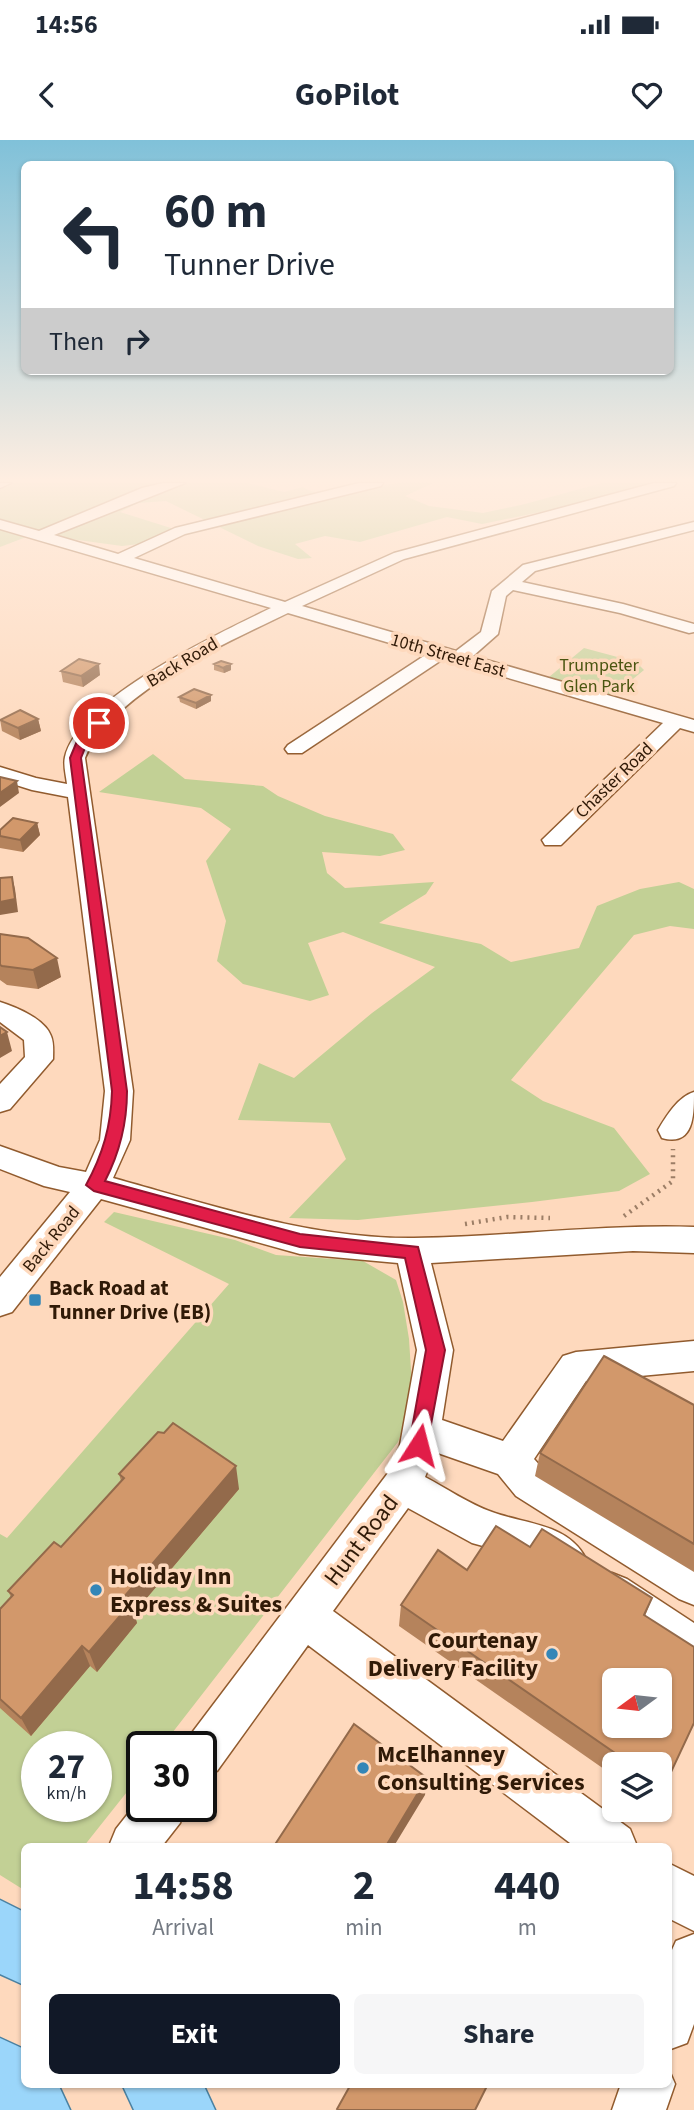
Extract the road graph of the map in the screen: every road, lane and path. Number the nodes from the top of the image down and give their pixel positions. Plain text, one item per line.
1 (174, 575) edge
2 (357, 575) edge
3 (520, 575) edge
4 (508, 584) junction
5 (286, 607) junction
6 (689, 628) dead end
7 (440, 653) junction
8 (459, 658) junction
9 (686, 724) edge
10 (295, 748) dead end
11 (0, 773) edge
12 (78, 792) junction
13 (553, 840) dead end
14 (0, 1011) edge
15 (0, 1102) edge
16 (694, 1102) edge
17 (673, 1130) joint
18 (0, 1157) edge
19 (94, 1185) junction
20 (562, 1219) dead end
21 (617, 1221) dead end
22 (694, 1240) edge
23 (412, 1251) junction
24 (0, 1302) edge
25 (694, 1356) edge
26 (421, 1430) junction
27 (511, 1461) junction
28 (402, 1485) junction
29 (694, 1585) edge
30 (304, 1616) junction
31 (694, 1648) edge
32 (217, 1733) edge
33 (151, 1822) edge
34 (135, 1843) edge
35 (609, 1843) edge
36 (672, 1890) edge
37 (694, 1906) edge
38 (0, 1931) edge
39 (21, 1951) edge
40 (694, 1959) edge
41 (679, 2019) edge
42 (0, 2071) edge
43 (159, 2088) edge
44 (647, 2088) edge
45 (36, 2110) edge
46 (181, 2110) edge
47 (639, 2110) edge

1 - 5 street, 10th Street East
2 - 5 street, Back Road
3 - 4 street
4 - 6 street
4 - 8 street
5 - 7 street, 10th Street East
5 - 12 street, Back Road
7 - 8 street, 10th Street East
7 - 10 street
8 - 9 street, 10th Street East
9 - 13 street, Chaster Road
11 - 12 street
12 - 19 street, Back Road
14 - 15 street
16 - 17 street
17 - 21 path
18 - 19 street
19 - 23 street
19 - 24 street, Back Road
20 - 23 path
22 - 23 street
23 - 26 street, Hunt Road
25 - 27 street
26 - 27 street
26 - 28 street, Hunt Road
27 - 29 street
28 - 30 street, Hunt Road
28 - 31 street
30 - 32 street, Hunt Road
30 - 35 street
33 - 34 street
36 - 37 street
38 - 39 main road
40 - 41 street
42 - 45 main road
43 - 46 main road
44 - 47 street

